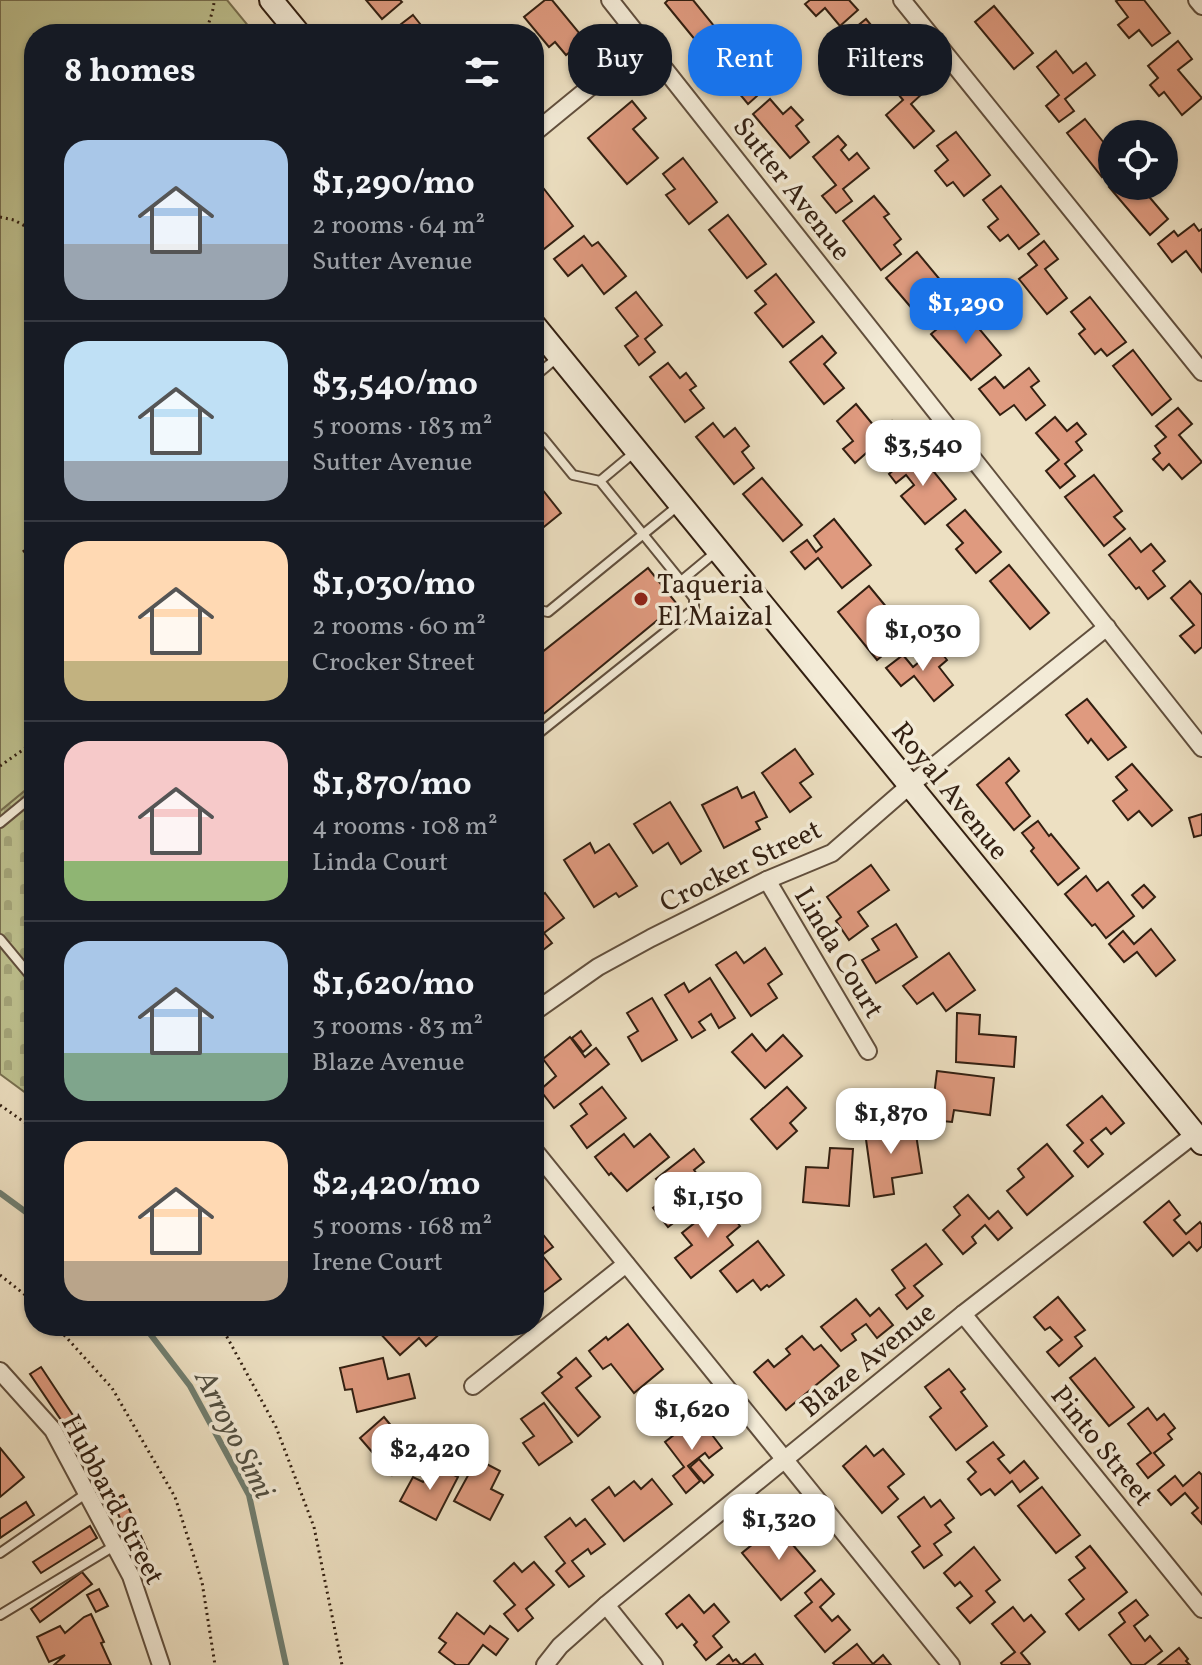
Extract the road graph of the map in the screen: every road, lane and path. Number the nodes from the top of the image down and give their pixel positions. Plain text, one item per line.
1 (214, 0) edge
2 (271, 0) edge
3 (610, 0) edge
4 (902, 0) edge
5 (1197, 0) edge
6 (1202, 6) edge
7 (207, 24) edge
8 (291, 24) edge
9 (630, 24) edge
10 (672, 76) edge
11 (579, 96) edge
12 (544, 125) edge
13 (0, 217) edge
14 (24, 226) edge
15 (544, 338) edge
16 (559, 357) junction
17 (544, 369) edge
18 (1202, 372) edge
19 (544, 439) edge
20 (636, 451) junction
21 (600, 481) junction
22 (680, 505) junction
23 (643, 534) junction
24 (718, 550) junction
25 (681, 581) junction
26 (544, 611) edge
27 (1107, 627) junction
28 (544, 729) edge
29 (1202, 748) edge
30 (24, 749) edge
31 (0, 766) edge
32 (909, 786) junction
33 (24, 803) edge
34 (0, 823) edge
35 (767, 880) junction
36 (0, 939) edge
37 (24, 968) edge
38 (544, 1005) edge
39 (868, 1051) dead end
40 (0, 1105) edge
41 (24, 1122) edge
42 (1199, 1139) edge
43 (544, 1162) edge
44 (626, 1264) junction
45 (0, 1275) edge
46 (24, 1294) edge
47 (963, 1314) junction
48 (544, 1329) edge
49 (65, 1336) edge
50 (226, 1336) edge
51 (536, 1336) edge
52 (0, 1371) edge
53 (473, 1386) dead end
54 (785, 1460) junction
55 (87, 1493) junction
56 (115, 1545) junction
57 (0, 1553) edge
58 (606, 1605) junction
59 (1202, 1609) edge
60 (0, 1615) edge
61 (161, 1665) edge
62 (215, 1665) edge
63 (342, 1665) edge
64 (545, 1665) edge
65 (654, 1665) edge
66 (951, 1665) edge

1 - 7 path
2 - 8 main road
3 - 9 street, Sutter Avenue
4 - 18 street
5 - 6 street
10 - 27 street, Sutter Avenue
11 - 12 street
13 - 14 path
15 - 16 main road, Royal Avenue
16 - 17 lane
16 - 20 main road, Royal Avenue
19 - 21 lane
20 - 21 lane
20 - 22 main road, Royal Avenue
21 - 23 lane
22 - 23 lane
22 - 24 main road, Royal Avenue
23 - 25 lane
23 - 26 lane
24 - 25 lane
24 - 32 main road, Royal Avenue
25 - 28 lane
27 - 29 street, Sutter Avenue
27 - 32 street, Crocker Street
30 - 31 path
32 - 35 street, Crocker Street
32 - 42 main road, Royal Avenue
33 - 34 lane
35 - 38 street, Crocker Street
35 - 39 street, Linda Court
36 - 37 lane
40 - 41 path
42 - 47 street, Blaze Avenue
43 - 44 street
44 - 48 street
44 - 54 street
45 - 46 path
47 - 54 street, Blaze Avenue
47 - 59 street, Pinto Street
49 - 62 path
50 - 63 path
51 - 53 street
52 - 55 street, Hubbard Street
54 - 58 street, Blaze Avenue
54 - 66 street
55 - 56 street, Hubbard Street
55 - 57 lane
56 - 60 lane
56 - 61 street, Hubbard Street
58 - 64 street, Blaze Avenue
58 - 65 street

